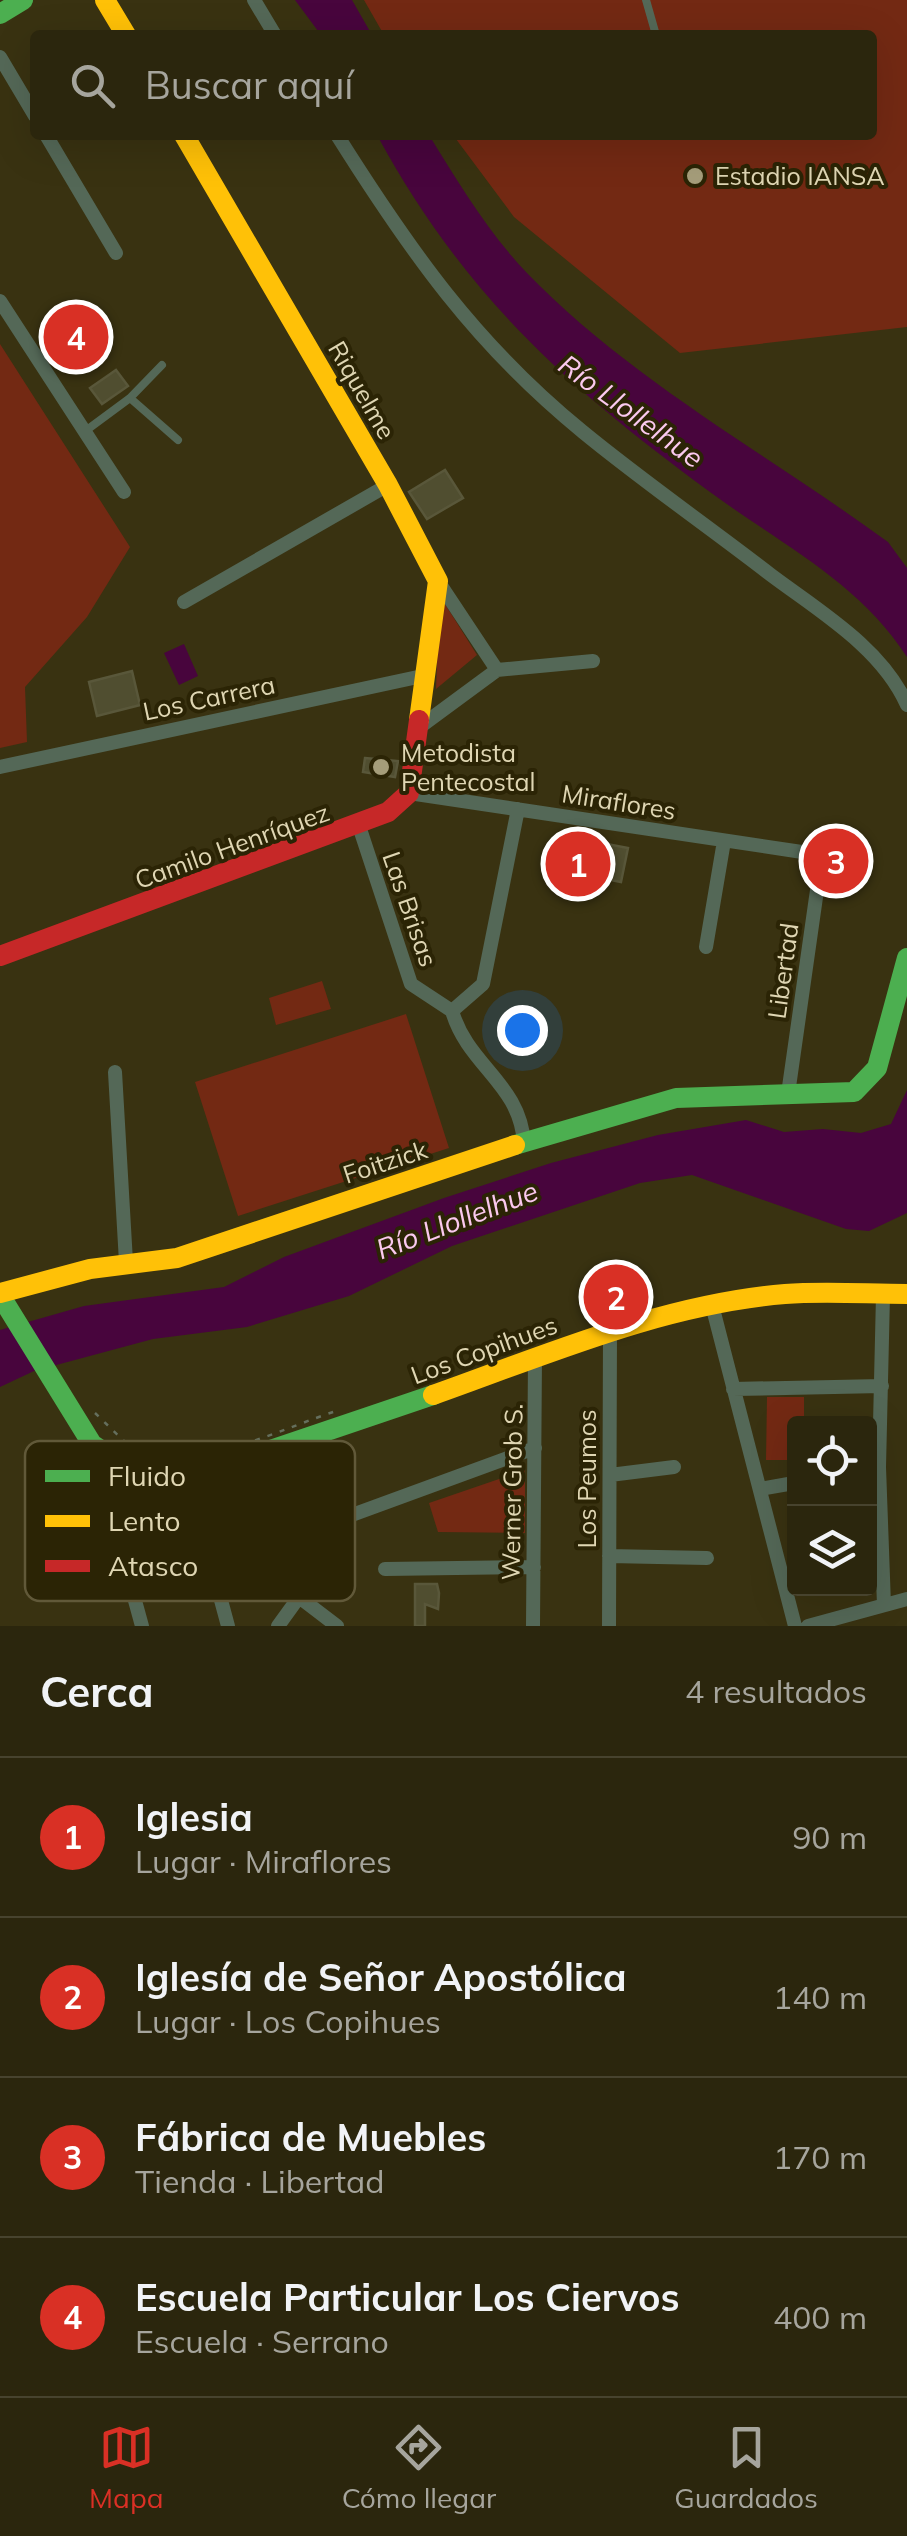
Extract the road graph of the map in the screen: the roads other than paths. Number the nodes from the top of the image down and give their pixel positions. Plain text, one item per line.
1 (22, 0) edge
2 (105, 0) edge
3 (254, 0) edge
4 (646, 0) edge
5 (0, 14) edge
6 (123, 30) edge
7 (272, 30) edge
8 (655, 30) edge
9 (0, 57) edge
10 (30, 108) edge
11 (49, 140) edge
12 (187, 140) edge
13 (341, 140) edge
14 (116, 253) dead end
15 (0, 301) edge
16 (162, 365) dead end
17 (130, 398) junction
18 (84, 432) junction
19 (178, 440) dead end
20 (388, 485) junction
21 (124, 492) dead end
22 (438, 581) junction
23 (184, 602) dead end
24 (593, 661) dead end
25 (496, 670) junction
26 (427, 675) junction
27 (907, 704) edge
28 (421, 726) junction
29 (0, 767) edge
30 (409, 793) junction
31 (518, 809) junction
32 (359, 826) junction
33 (724, 840) junction
34 (822, 856) joint
35 (706, 947) dead end
36 (0, 956) edge
37 (907, 958) edge
38 (452, 1011) junction
39 (115, 1072) dead end
40 (788, 1094) junction
41 (524, 1143) junction
42 (126, 1262) junction
43 (907, 1294) edge
44 (883, 1295) junction
45 (1, 1296) edge
46 (712, 1306) junction
47 (610, 1332) junction
48 (536, 1358) junction
49 (882, 1386) junction
50 (733, 1389) junction
51 (877, 1437) edge
52 (90, 1441) edge
53 (305, 1441) edge
54 (535, 1448) junction
55 (674, 1467) dead end
56 (610, 1475) junction
57 (787, 1484) edge
58 (760, 1489) junction
59 (877, 1506) edge
60 (355, 1515) edge
61 (609, 1556) junction
62 (707, 1558) dead end
63 (534, 1567) junction
64 (385, 1569) dead end
65 (907, 1598) edge
66 (135, 1601) edge
67 (221, 1601) edge
68 (297, 1601) edge
69 (303, 1601) edge
70 (884, 1605) junction
71 (142, 1626) edge
72 (228, 1626) edge
73 (278, 1626) edge
74 (337, 1626) edge
75 (533, 1626) edge
76 (609, 1626) edge
77 (795, 1626) edge
78 (808, 1626) edge

1 - 5 main road
2 - 6 main road
3 - 7 street
4 - 8 lane
9 - 10 street
11 - 14 street
12 - 20 main road, Riquelme
13 - 27 street
15 - 18 street
16 - 17 lane
17 - 18 lane
17 - 19 lane
18 - 21 street
20 - 22 main road, Riquelme
20 - 23 street
22 - 25 street, Riquelme
22 - 26 main road
24 - 25 street
25 - 28 street
26 - 28 main road
26 - 29 street, Los Carrera
28 - 30 main road
30 - 31 street, Miraflores
30 - 32 main road, Camilo Henríquez
31 - 33 street, Miraflores
31 - 38 street
32 - 36 main road, Camilo Henríquez
32 - 38 street, Las Brisas
33 - 34 street, Miraflores
33 - 35 street
34 - 40 street, Libertad
37 - 40 main road, Foitzick
38 - 41 street, Las Brisas
39 - 42 street
40 - 41 main road, Foitzick
41 - 42 main road, Foitzick
42 - 45 main road, Foitzick
43 - 44 main road, Los Copihues
44 - 46 main road, Los Copihues
44 - 49 street
45 - 52 main road
46 - 47 main road, Los Copihues
46 - 50 street
47 - 48 main road, Los Copihues
47 - 56 street, Los Peumos
48 - 53 main road, Los Copihues
48 - 54 street, Werner Grob S.
49 - 50 street
49 - 51 street
50 - 58 street
54 - 60 street
54 - 63 street, Werner Grob S.
55 - 56 street
56 - 61 street, Los Peumos
57 - 58 street
58 - 77 street
59 - 70 street
61 - 62 street
61 - 76 street, Los Peumos
63 - 64 street
63 - 75 street, Werner Grob S.
65 - 70 street
66 - 71 street
67 - 72 street
68 - 73 street
69 - 74 street
70 - 78 street

